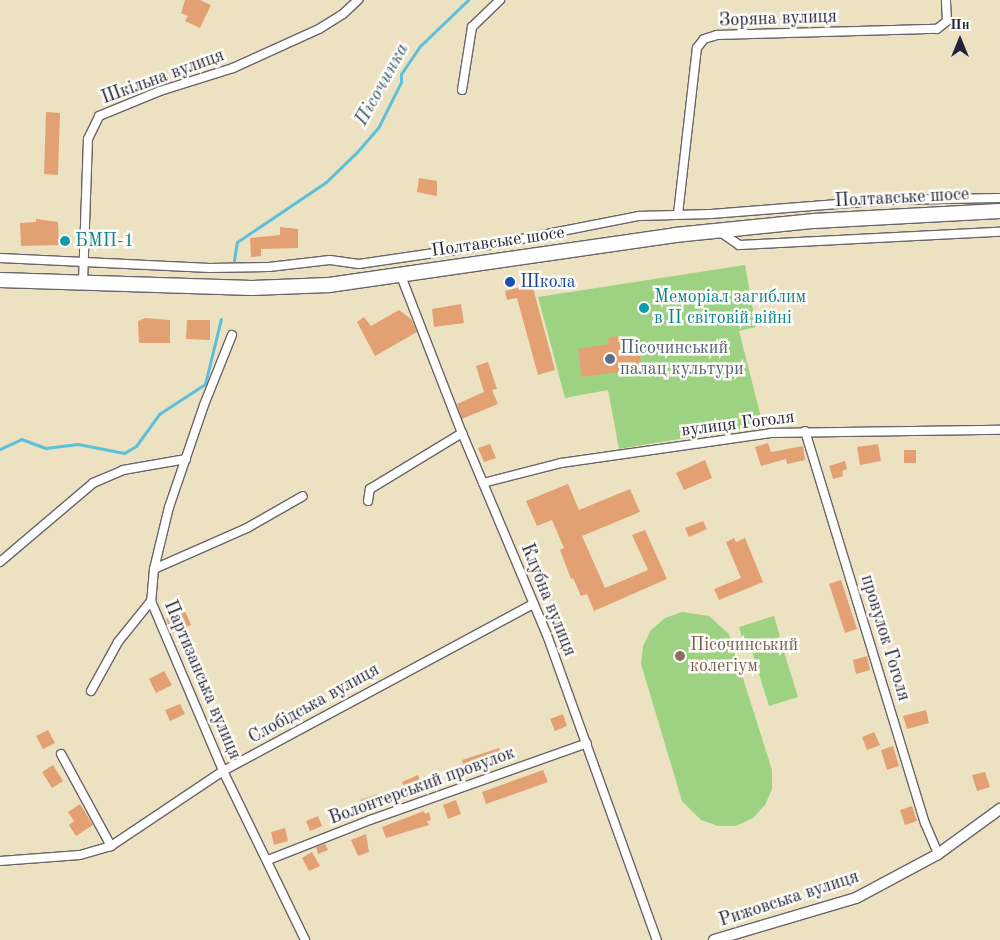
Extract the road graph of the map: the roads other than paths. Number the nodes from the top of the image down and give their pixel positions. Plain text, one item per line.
1 (358, 0) edge
2 (500, 0) edge
3 (946, 0) edge
4 (462, 90) dead end
5 (1000, 198) edge
6 (1000, 211) edge
7 (678, 214) junction
8 (718, 231) junction
9 (1000, 232) edge
10 (0, 258) edge
11 (84, 264) junction
12 (401, 276) junction
13 (0, 280) edge
14 (83, 282) junction
15 (232, 335) dead end
16 (1000, 430) edge
17 (805, 431) junction
18 (462, 433) junction
19 (186, 459) junction
20 (483, 483) junction
21 (302, 496) dead end
22 (368, 501) dead end
23 (0, 562) edge
24 (154, 569) junction
25 (151, 601) junction
26 (533, 604) junction
27 (91, 691) dead end
28 (587, 743) junction
29 (61, 754) dead end
30 (223, 771) junction
31 (1000, 809) edge
32 (111, 846) junction
33 (938, 854) junction
34 (268, 860) junction
35 (0, 861) edge
36 (305, 940) edge
37 (657, 940) edge
38 (714, 940) edge

1 - 11 street, Шкільна вулиця
2 - 4 street
3 - 7 street, Зоряна вулиця
5 - 7 street
6 - 8 highway, Полтавське шосе
7 - 11 street
8 - 9 street
8 - 12 highway, Полтавське шосе
10 - 11 street
11 - 14 street, Шкільна вулиця
12 - 14 highway, Полтавське шосе
12 - 18 street, Клубна вулиця
13 - 14 highway, Полтавське шосе
15 - 19 street, Партизанська вулиця
16 - 17 street, вулиця Гоголя
17 - 20 street, вулиця Гоголя
17 - 33 street, провулок Гоголя
18 - 20 street, Клубна вулиця
18 - 22 street
19 - 23 street
19 - 24 street, Партизанська вулиця
20 - 26 street, Клубна вулиця
21 - 24 street
24 - 25 street, Партизанська вулиця
25 - 27 street
25 - 30 street, Партизанська вулиця
26 - 28 street, Клубна вулиця
26 - 30 street, Слобідська вулиця
28 - 34 street, Волонтерський провулок
28 - 37 street, Клубна вулиця
29 - 32 street
30 - 32 street, Слобідська вулиця
30 - 34 street, Партизанська вулиця
31 - 33 street, Рижовська вулиця
32 - 35 street, Слобідська вулиця
33 - 38 street, Рижовська вулиця
34 - 36 street, Партизанська вулиця

